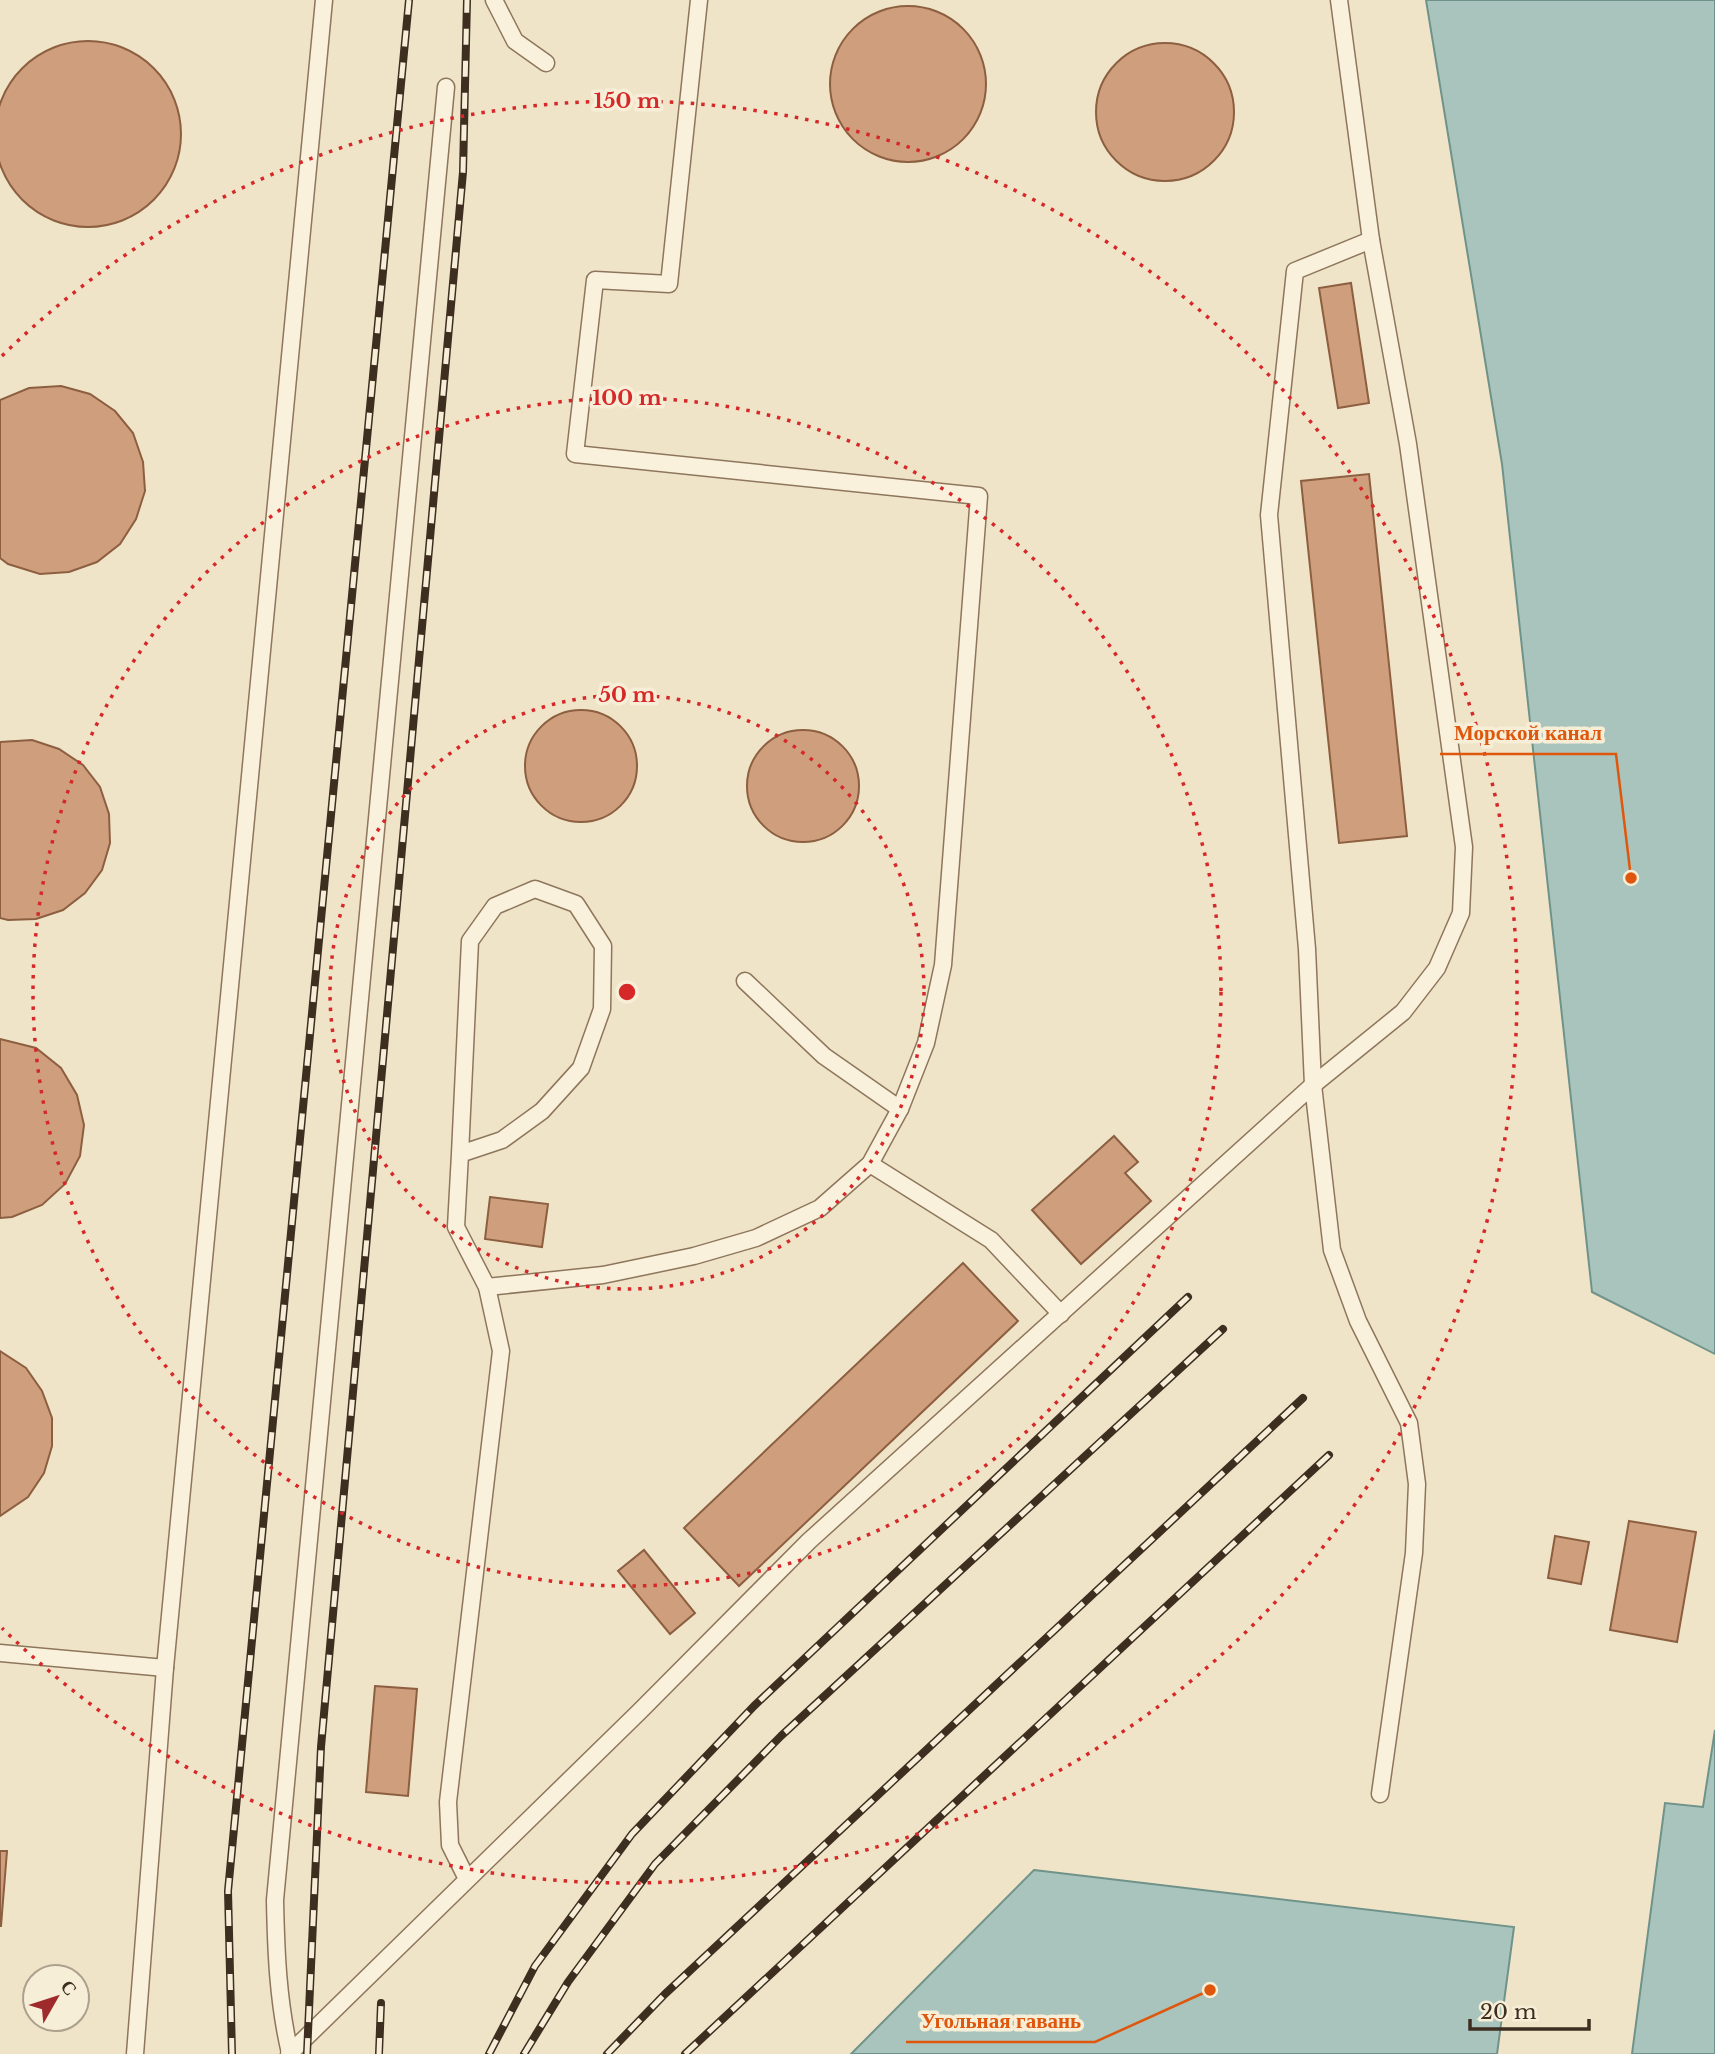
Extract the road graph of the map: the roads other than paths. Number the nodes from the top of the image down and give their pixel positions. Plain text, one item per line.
1 (324, 0) edge
2 (494, 0) edge
3 (699, 0) edge
4 (1339, 0) edge
5 (546, 63) dead end
6 (446, 87) dead end
7 (1371, 240) junction
8 (745, 981) dead end
9 (1313, 1085) junction
10 (900, 1108) junction
11 (460, 1154) junction
12 (870, 1164) junction
13 (487, 1287) junction
14 (1060, 1314) junction
15 (0, 1653) edge
16 (164, 1668) junction
17 (1380, 1794) dead end
18 (467, 1879) junction
19 (290, 2053) edge
20 (135, 2054) edge

1 - 16 lane
2 - 5 lane
3 - 10 lane
4 - 7 lane
6 - 19 lane
7 - 9 lane
7 - 9 lane
8 - 10 lane
9 - 14 lane
9 - 17 lane
10 - 12 lane
11 - 11 lane
11 - 13 lane
12 - 13 lane
12 - 14 lane
13 - 18 lane
14 - 18 lane
15 - 16 lane
16 - 20 lane
18 - 19 lane

